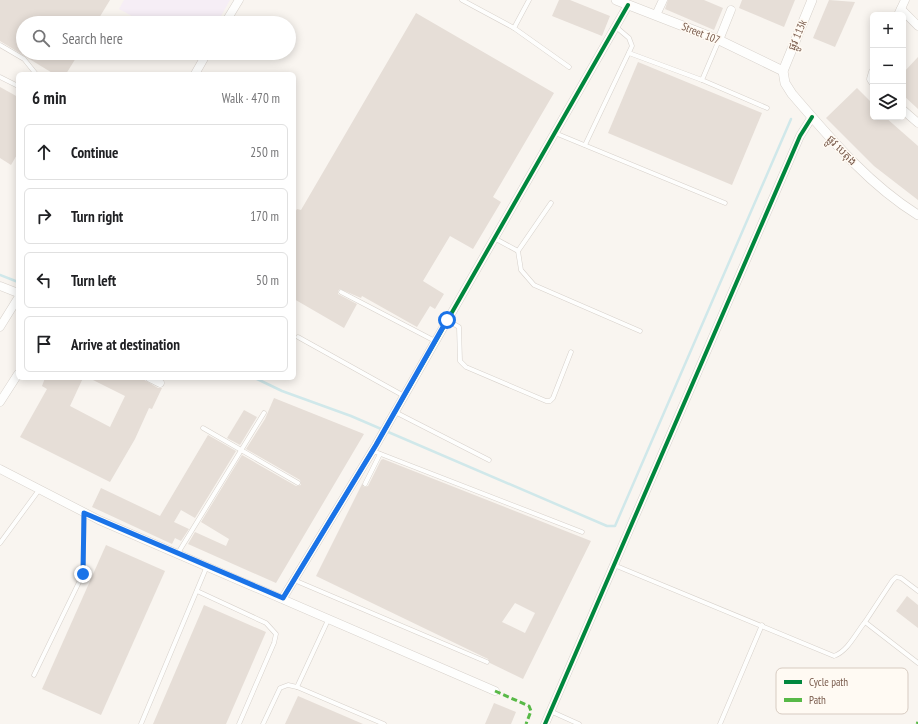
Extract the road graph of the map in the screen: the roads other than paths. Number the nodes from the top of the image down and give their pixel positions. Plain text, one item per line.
1 (239, 0) edge
2 (462, 0) edge
3 (529, 0) edge
4 (616, 0) edge
5 (663, 0) edge
6 (812, 0) edge
7 (905, 0) edge
8 (628, 5) junction
9 (731, 10) dead end
10 (899, 12) edge
11 (656, 15) junction
12 (229, 16) edge
13 (906, 17) edge
14 (918, 26) edge
15 (616, 27) junction
16 (514, 28) junction
17 (719, 40) junction
18 (0, 45) edge
19 (629, 52) junction
20 (16, 54) edge
21 (25, 60) edge
22 (203, 60) edge
23 (569, 67) dead end
24 (783, 71) junction
25 (34, 72) edge
26 (196, 72) edge
27 (0, 77) edge
28 (702, 80) junction
29 (16, 85) edge
30 (767, 108) dead end
31 (906, 113) edge
32 (812, 117) junction
33 (918, 123) edge
34 (554, 133) junction
35 (585, 145) junction
36 (551, 203) dead end
37 (725, 203) dead end
38 (918, 215) edge
39 (493, 238) junction
40 (518, 251) junction
41 (0, 286) edge
42 (16, 292) edge
43 (341, 292) dead end
44 (16, 301) edge
45 (447, 320) junction
46 (0, 327) edge
47 (640, 331) dead end
48 (298, 337) dead end
49 (435, 341) junction
50 (571, 352) dead end
51 (16, 377) edge
52 (154, 380) edge
53 (160, 383) dead end
54 (404, 396) junction
55 (0, 402) edge
56 (264, 413) dead end
57 (394, 415) junction
58 (204, 428) dead end
59 (241, 450) junction
60 (376, 450) junction
61 (489, 460) dead end
62 (0, 469) edge
63 (298, 483) dead end
64 (365, 484) dead end
65 (38, 490) junction
66 (84, 513) junction
67 (582, 532) dead end
68 (0, 543) edge
69 (178, 553) junction
70 (614, 564) junction
71 (208, 566) junction
72 (294, 580) junction
73 (918, 590) edge
74 (197, 591) junction
75 (283, 598) junction
76 (329, 618) junction
77 (865, 622) junction
78 (762, 625) junction
79 (487, 662) dead end
80 (918, 663) edge
81 (34, 676) dead end
82 (298, 687) junction
83 (495, 691) dead end
84 (550, 711) junction
85 (141, 724) edge
86 (239, 724) edge
87 (263, 724) edge
88 (384, 724) edge
89 (545, 724) edge
90 (580, 724) edge
91 (720, 724) edge

1 - 12 street
2 - 16 lane
3 - 16 lane
4 - 8 street, Street 107
5 - 11 street
6 - 24 street, ផ្លូវ 113k
7 - 10 street
8 - 11 street, Street 107
8 - 15 street
9 - 17 street
11 - 17 street, Street 107
13 - 14 street
15 - 19 lane
15 - 34 street
16 - 23 lane
17 - 24 street, Street 107
17 - 28 lane
18 - 20 lane
19 - 28 lane
19 - 35 lane
21 - 25 lane
22 - 26 street
24 - 32 street, ផ្លូវ បេតុង
27 - 29 lane
28 - 30 lane
31 - 33 street
32 - 38 street, ផ្លូវ បេតុង
32 - 70 street
34 - 35 lane
34 - 39 street
35 - 37 lane
36 - 40 lane
39 - 40 lane
39 - 45 street
40 - 47 lane
41 - 42 street
43 - 49 lane
44 - 46 street
45 - 49 street
45 - 50 lane
48 - 54 lane
49 - 54 street
51 - 55 street
52 - 53 street
54 - 57 street
56 - 59 lane
57 - 60 street
57 - 61 lane
58 - 59 lane
59 - 63 lane
59 - 69 lane
60 - 64 lane
60 - 67 lane
60 - 72 street
62 - 65 street
65 - 66 street
65 - 68 lane
66 - 69 street
66 - 81 lane
69 - 71 street
70 - 78 lane
70 - 84 street
71 - 74 lane
71 - 75 street
72 - 75 street
72 - 79 lane
73 - 77 lane
74 - 85 lane
74 - 86 lane
75 - 76 street
76 - 82 lane
76 - 83 street
77 - 78 lane
77 - 80 lane
78 - 91 lane
82 - 87 lane
82 - 88 lane
84 - 89 street
84 - 90 lane

